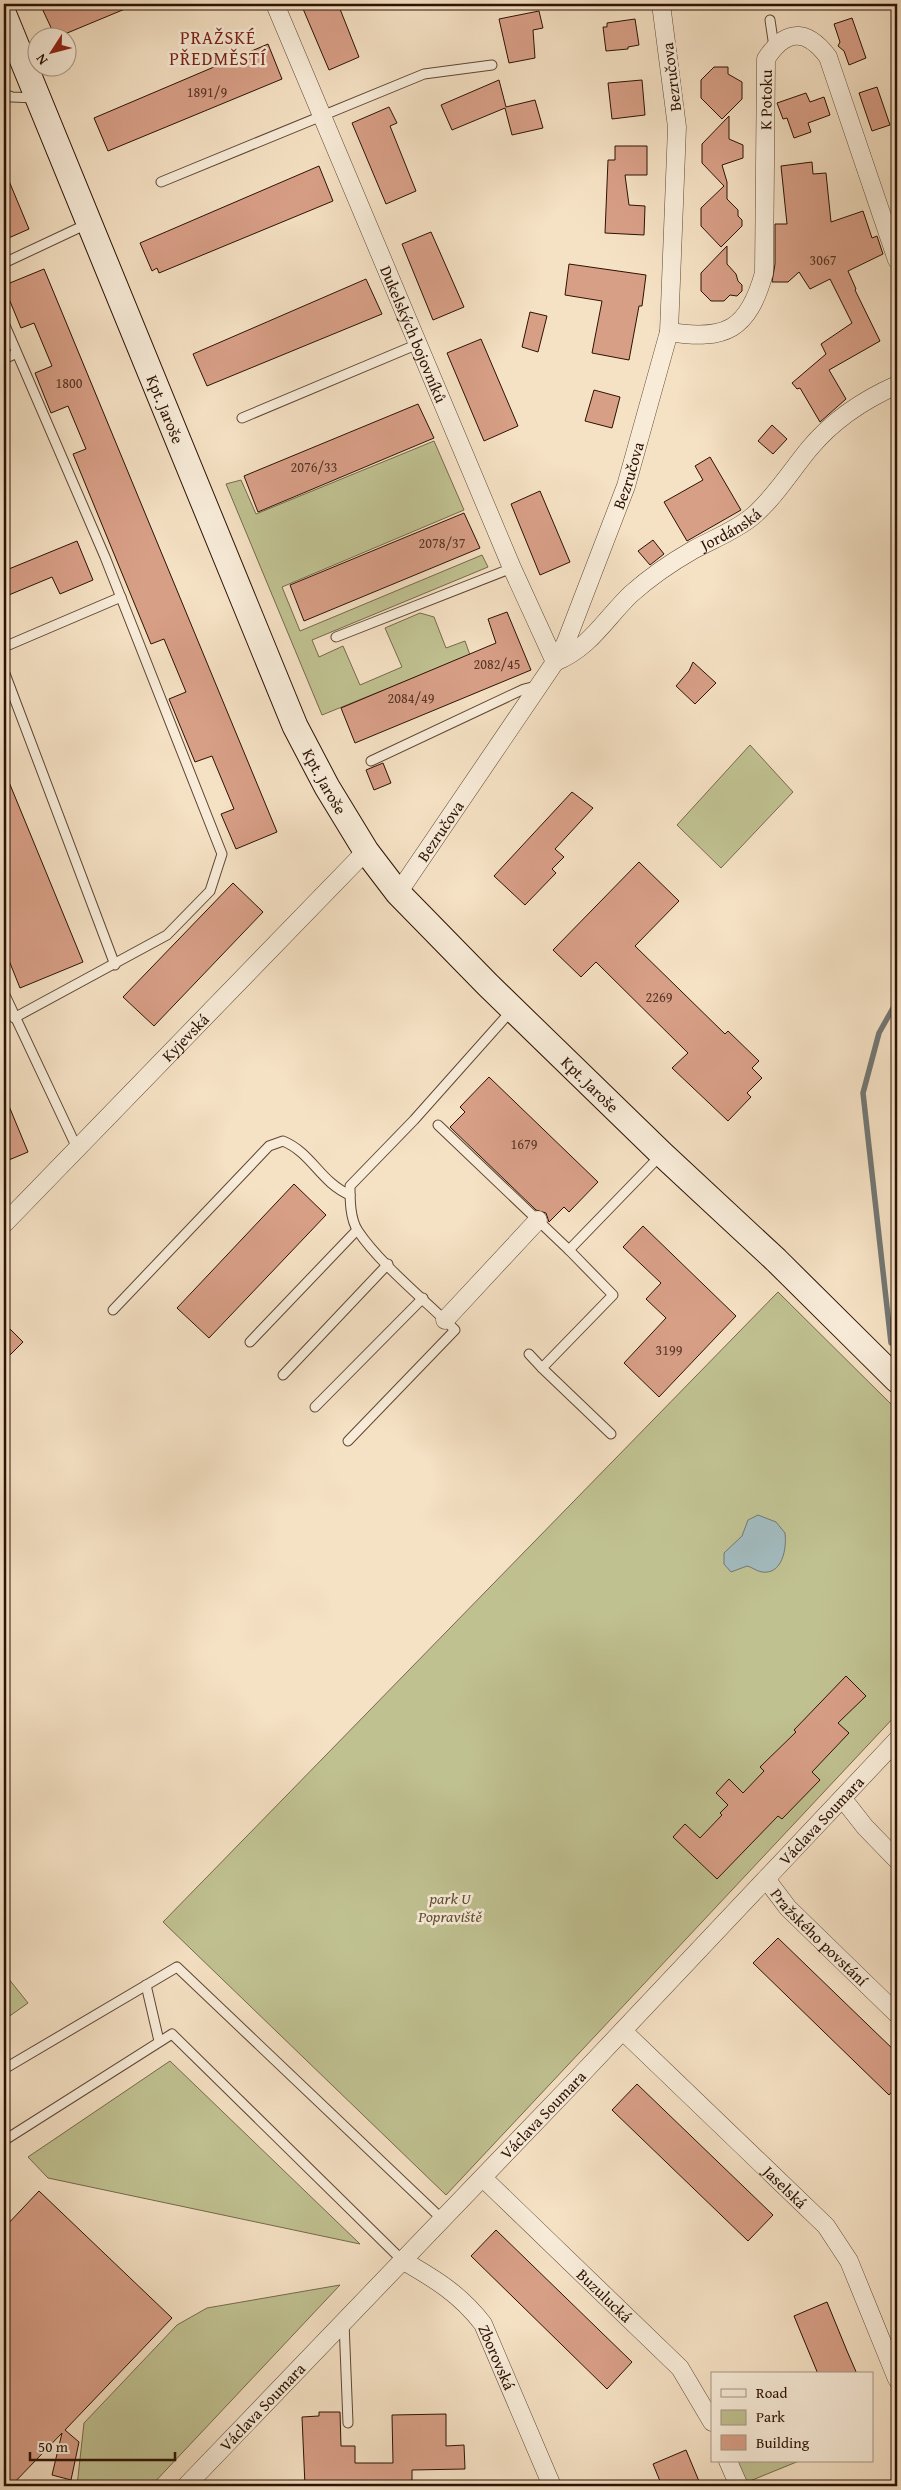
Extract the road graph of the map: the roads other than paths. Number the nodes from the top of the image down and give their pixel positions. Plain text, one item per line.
1 (275, 4) edge
2 (661, 4) edge
3 (4, 15) edge
4 (770, 20) dead end
5 (774, 47) junction
6 (492, 65) dead end
7 (4, 94) edge
8 (36, 98) junction
9 (321, 116) junction
10 (161, 182) dead end
11 (87, 224) junction
12 (897, 260) edge
13 (4, 263) edge
14 (4, 323) edge
15 (668, 332) junction
16 (418, 344) junction
17 (15, 354) junction
18 (4, 359) edge
19 (897, 385) edge
20 (242, 418) dead end
21 (512, 568) junction
22 (121, 597) junction
23 (336, 637) dead end
24 (4, 647) edge
25 (556, 662) junction
26 (4, 671) edge
27 (539, 686) junction
28 (371, 761) dead end
29 (366, 851) junction
30 (398, 893) junction
31 (115, 964) junction
32 (4, 993) edge
33 (513, 1009) junction
34 (14, 1018) junction
35 (438, 1125) dead end
36 (77, 1148) junction
37 (662, 1154) junction
38 (350, 1195) junction
39 (538, 1220) junction
40 (4, 1224) edge
41 (358, 1230) junction
42 (570, 1250) junction
43 (388, 1264) junction
44 (423, 1298) junction
45 (113, 1310) dead end
46 (445, 1320) junction
47 (250, 1342) dead end
48 (529, 1354) dead end
49 (542, 1368) junction
50 (283, 1375) dead end
51 (897, 1380) edge
52 (316, 1407) dead end
53 (611, 1434) dead end
54 (348, 1441) dead end
55 (897, 1740) edge
56 (843, 1798) junction
57 (897, 1860) edge
58 (766, 1879) junction
59 (146, 1985) junction
60 (897, 2014) edge
61 (623, 2031) junction
62 (159, 2042) junction
63 (4, 2069) edge
64 (4, 2132) edge
65 (483, 2178) junction
66 (442, 2219) junction
67 (402, 2260) junction
68 (344, 2321) junction
69 (897, 2379) edge
70 (711, 2420) edge
71 (348, 2423) dead end
72 (728, 2462) edge
73 (186, 2486) edge
74 (552, 2486) edge
75 (739, 2486) edge

1 - 9 street, Dukelských bojovníků
2 - 15 street, Bezručova
3 - 8 street, Kpt. Jaroše
4 - 5 lane
5 - 12 street, K Potoku
5 - 15 street, K Potoku
6 - 9 lane
7 - 8 lane
8 - 11 street, Kpt. Jaroše
9 - 10 lane
9 - 16 street, Dukelských bojovníků
11 - 13 lane
11 - 29 street, Kpt. Jaroše
14 - 17 lane
15 - 25 street, Bezručova
16 - 20 lane
16 - 21 street, Dukelských bojovníků
17 - 18 lane
17 - 22 lane
19 - 25 street, Jordánská
21 - 23 lane
21 - 25 street, Dukelských bojovníků
22 - 24 lane
22 - 31 lane
25 - 27 street, Bezručova
26 - 31 lane
27 - 28 lane
27 - 30 street, Bezručova
29 - 30 street, Kpt. Jaroše
29 - 36 street, Kyjevská
30 - 33 street, Kpt. Jaroše
31 - 34 lane
32 - 34 lane
33 - 37 street, Kpt. Jaroše
33 - 38 lane
34 - 36 lane
35 - 39 lane
36 - 40 street, Kyjevská
37 - 42 lane
37 - 51 street, Kpt. Jaroše
38 - 41 lane
38 - 45 lane
39 - 42 lane
39 - 46 street
41 - 43 lane
41 - 47 lane
42 - 49 lane
43 - 44 lane
43 - 50 lane
44 - 46 lane
44 - 52 lane
46 - 54 lane
48 - 49 lane
49 - 53 lane
55 - 56 street, Václava Soumara
56 - 57 street
56 - 58 street, Václava Soumara
58 - 60 street, Pražského povstání
58 - 61 street, Václava Soumara
59 - 62 lane
59 - 63 lane
59 - 66 lane
61 - 65 street, Václava Soumara
61 - 69 street, Jaselská
62 - 64 lane
62 - 67 lane
65 - 66 street, Václava Soumara
65 - 70 street, Buzulucká
66 - 67 street, Václava Soumara
67 - 68 street, Václava Soumara
67 - 74 street, Zborovská
68 - 71 lane
68 - 73 street, Václava Soumara
72 - 75 street

